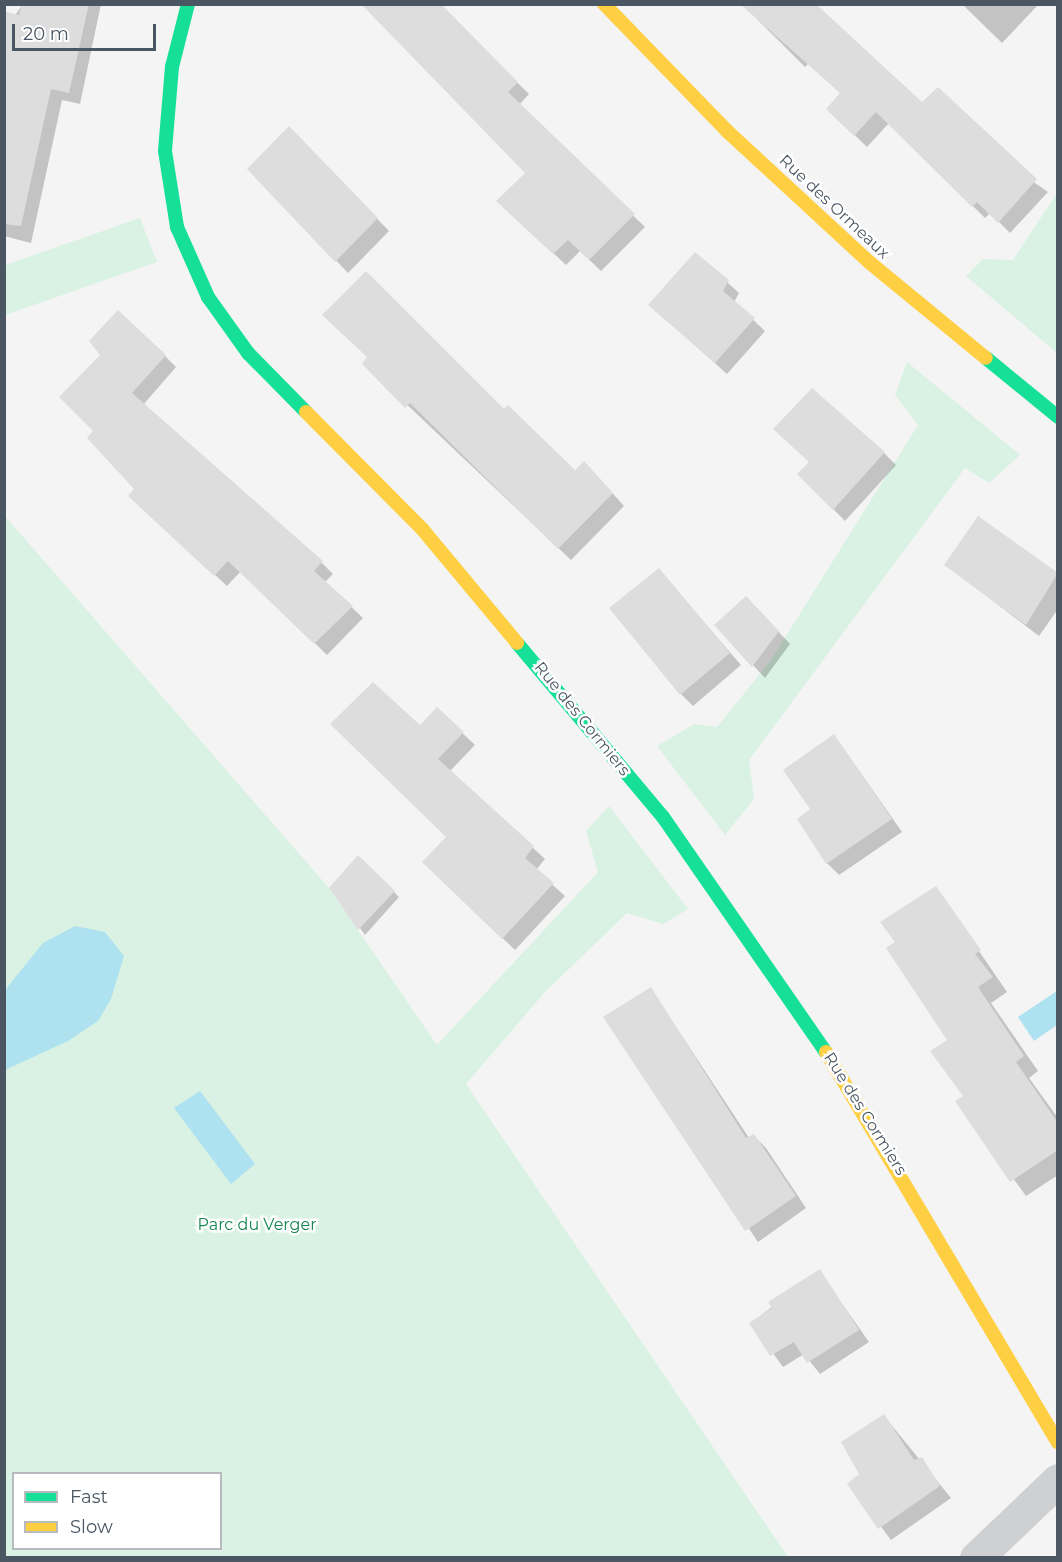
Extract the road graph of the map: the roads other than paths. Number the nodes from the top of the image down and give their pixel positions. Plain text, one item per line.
1 (188, 4) edge
2 (604, 4) edge
3 (1058, 417) edge
4 (1058, 1442) edge
5 (1058, 1480) edge
6 (976, 1557) edge

1 - 4 street, Rue des Cormiers
2 - 3 street, Rue des Ormeaux
5 - 6 street

